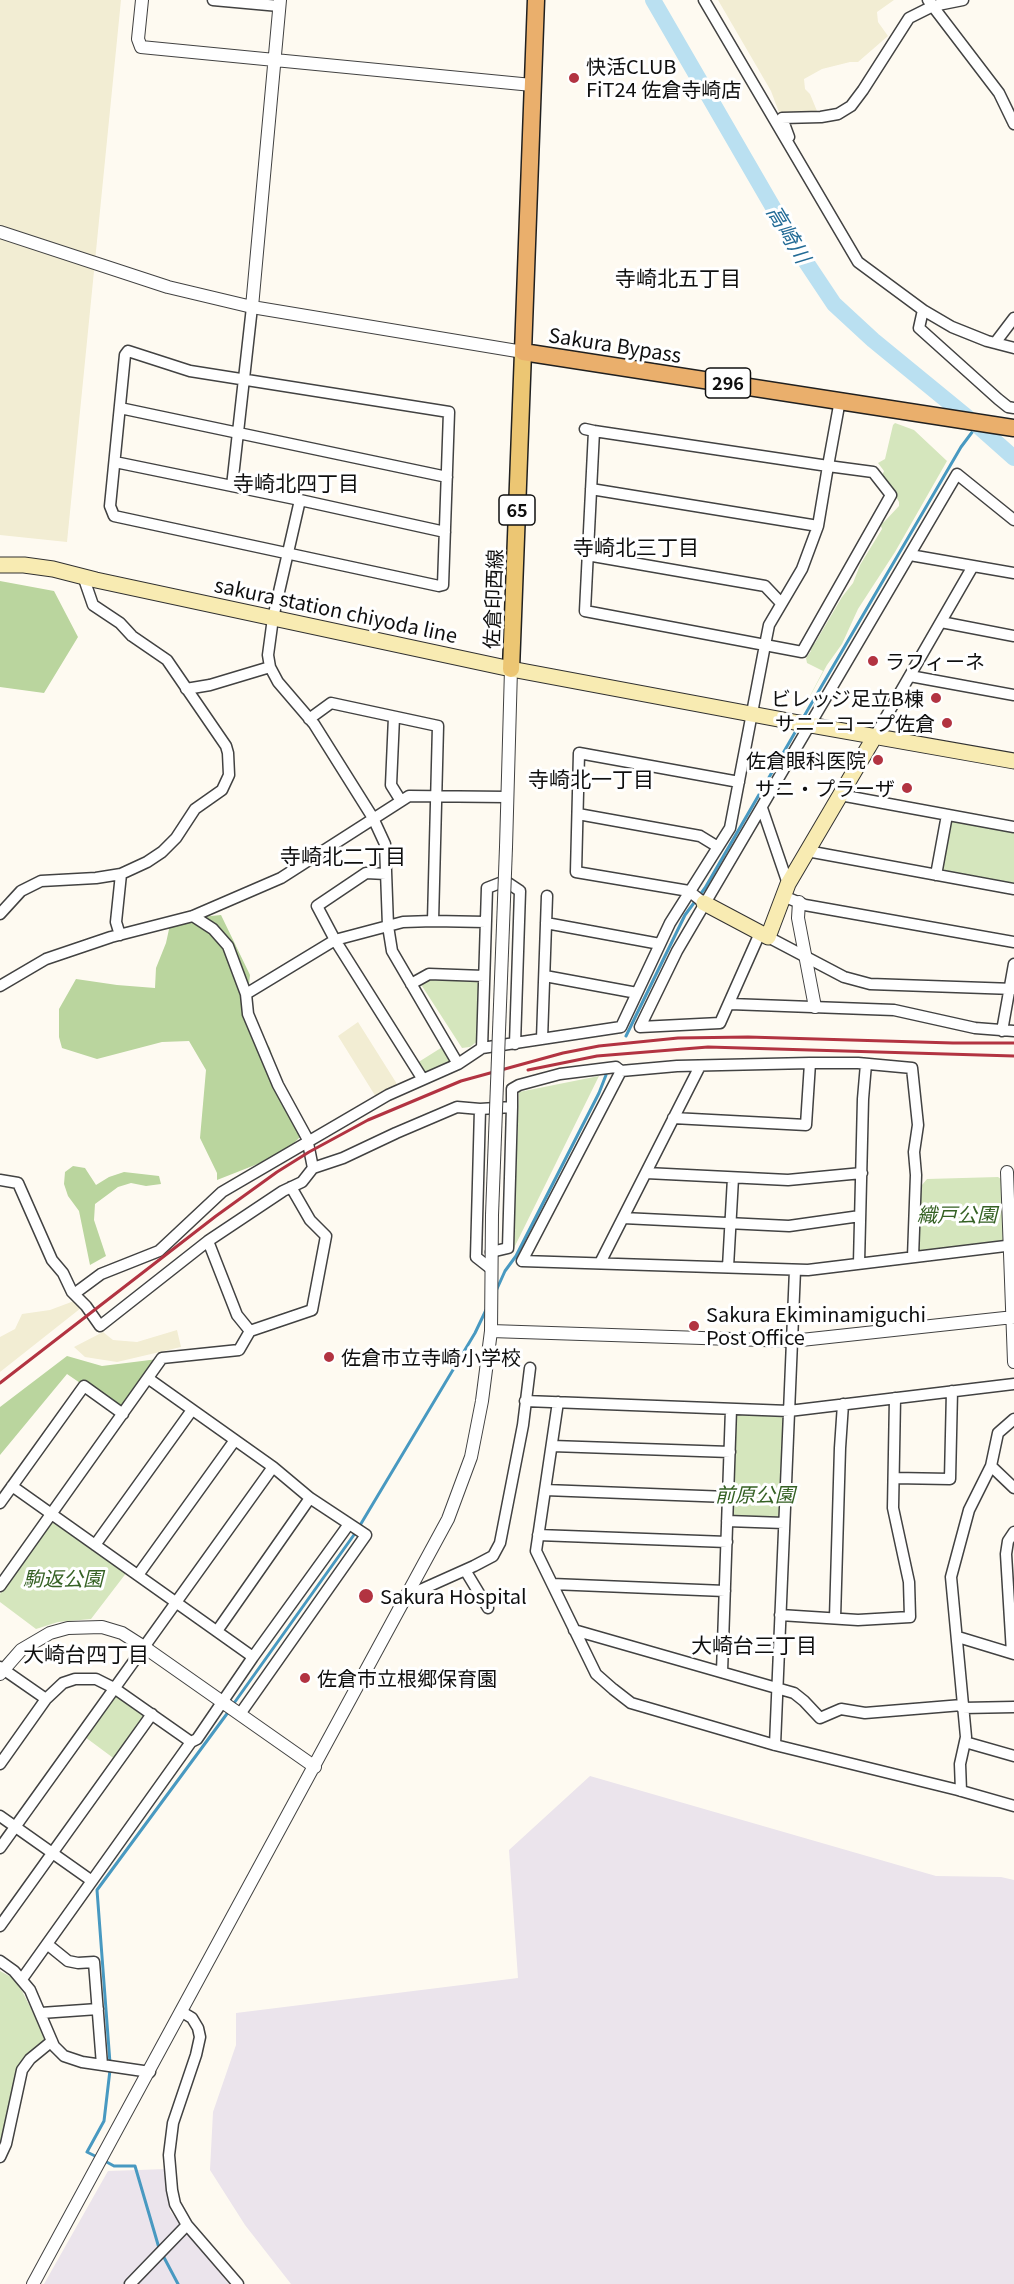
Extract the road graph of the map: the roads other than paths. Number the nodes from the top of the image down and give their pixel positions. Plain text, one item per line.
1 (142, 0) edge
2 (213, 0) edge
3 (536, 0) edge
4 (704, 0) edge
5 (963, 0) edge
6 (280, 3) edge
7 (931, 3) edge
8 (274, 60) junction
9 (532, 85) junction
10 (1014, 124) edge
11 (790, 148) junction
12 (0, 232) edge
13 (252, 307) junction
14 (923, 310) junction
15 (1014, 318) edge
16 (995, 343) junction
17 (1014, 348) edge
18 (523, 352) junction
19 (243, 380) junction
20 (840, 400) junction
21 (120, 408) junction
22 (1014, 408) edge
23 (1013, 427) edge
24 (238, 433) junction
25 (115, 462) junction
26 (828, 466) junction
27 (447, 477) junction
28 (232, 486) junction
29 (591, 489) junction
30 (300, 500) junction
31 (1014, 520) edge
32 (818, 526) junction
33 (445, 532) junction
34 (287, 554) junction
35 (587, 555) junction
36 (910, 555) junction
37 (0, 565) edge
38 (973, 566) junction
39 (1014, 573) edge
40 (83, 576) junction
41 (781, 603) junction
42 (273, 618) junction
43 (941, 622) junction
44 (1014, 636) edge
45 (765, 645) junction
46 (270, 667) junction
47 (511, 669) junction
48 (910, 676) junction
49 (186, 689) junction
50 (1014, 695) edge
51 (751, 714) junction
52 (394, 717) junction
53 (309, 718) junction
54 (810, 725) junction
55 (875, 736) junction
56 (1014, 761) edge
57 (739, 782) junction
58 (840, 795) junction
59 (437, 797) junction
60 (507, 797) junction
61 (401, 801) junction
62 (762, 808) junction
63 (578, 814) junction
64 (947, 815) junction
65 (374, 818) junction
66 (1014, 827) edge
67 (718, 847) junction
68 (807, 851) junction
69 (121, 874) junction
70 (386, 874) junction
71 (936, 875) junction
72 (505, 881) junction
73 (1014, 889) edge
74 (785, 890) junction
75 (689, 891) junction
76 (547, 896) dead end
77 (799, 902) junction
78 (705, 903) junction
79 (0, 914) edge
80 (193, 916) junction
81 (433, 921) junction
82 (486, 922) junction
83 (546, 923) junction
84 (388, 926) junction
85 (120, 935) junction
86 (764, 935) junction
87 (335, 940) junction
88 (1014, 942) edge
89 (660, 944) junction
90 (805, 957) junction
91 (1014, 964) edge
92 (484, 976) junction
93 (545, 976) junction
94 (411, 984) junction
95 (0, 986) edge
96 (1012, 989) edge
97 (637, 993) junction
98 (246, 994) junction
99 (730, 1004) junction
100 (815, 1007) junction
101 (1002, 1031) junction
102 (1014, 1032) edge
103 (542, 1039) junction
104 (515, 1044) junction
105 (482, 1048) junction
106 (810, 1063) junction
107 (458, 1064) junction
108 (867, 1064) junction
109 (700, 1066) junction
110 (621, 1071) junction
111 (423, 1078) junction
112 (512, 1107) junction
113 (480, 1109) junction
114 (674, 1118) junction
115 (307, 1142) junction
116 (313, 1168) junction
117 (1007, 1172) dead end
118 (646, 1173) junction
119 (862, 1173) junction
120 (733, 1178) junction
121 (0, 1180) edge
122 (291, 1187) junction
123 (860, 1216) junction
124 (623, 1218) junction
125 (730, 1223) junction
126 (208, 1241) junction
127 (1012, 1246) edge
128 (491, 1252) junction
129 (913, 1257) junction
130 (600, 1263) junction
131 (859, 1263) junction
132 (728, 1267) junction
133 (490, 1268) junction
134 (795, 1270) junction
135 (74, 1294) junction
136 (1013, 1317) edge
137 (250, 1331) junction
138 (491, 1331) junction
139 (792, 1341) junction
140 (1014, 1362) edge
141 (530, 1368) dead end
142 (149, 1378) junction
143 (1014, 1384) edge
144 (952, 1391) junction
145 (895, 1398) junction
146 (525, 1401) junction
147 (558, 1402) junction
148 (843, 1404) junction
149 (731, 1408) junction
150 (192, 1410) junction
151 (789, 1410) junction
152 (123, 1414) junction
153 (1014, 1419) edge
154 (235, 1440) junction
155 (552, 1446) junction
156 (730, 1452) junction
157 (991, 1466) junction
158 (273, 1467) junction
159 (894, 1478) junction
160 (12, 1486) junction
161 (1014, 1488) edge
162 (545, 1490) junction
163 (728, 1497) junction
164 (310, 1498) junction
165 (0, 1503) edge
166 (52, 1514) junction
167 (727, 1521) junction
168 (784, 1523) junction
169 (348, 1524) junction
170 (1014, 1532) edge
171 (538, 1535) junction
172 (727, 1542) junction
173 (95, 1545) junction
174 (465, 1570) junction
175 (138, 1575) junction
176 (552, 1584) junction
177 (0, 1586) edge
178 (725, 1591) junction
179 (407, 1596) junction
180 (176, 1602) junction
181 (488, 1608) dead end
182 (780, 1616) junction
183 (835, 1618) junction
184 (574, 1630) junction
185 (217, 1631) junction
186 (958, 1637) junction
187 (144, 1647) junction
188 (1013, 1653) edge
189 (254, 1657) junction
190 (1, 1670) edge
191 (722, 1672) junction
192 (114, 1688) junction
193 (777, 1689) junction
194 (46, 1700) junction
195 (223, 1702) junction
196 (962, 1707) junction
197 (1014, 1707) edge
198 (152, 1714) junction
199 (240, 1714) junction
200 (191, 1742) junction
201 (965, 1742) junction
202 (775, 1745) junction
203 (1014, 1756) edge
204 (0, 1764) edge
205 (315, 1767) junction
206 (961, 1791) junction
207 (1014, 1806) edge
208 (0, 1816) edge
209 (15, 1827) junction
210 (0, 1848) edge
211 (52, 1853) junction
212 (92, 1881) junction
213 (0, 1926) edge
214 (46, 1944) junction
215 (0, 1961) edge
216 (22, 1979) junction
217 (98, 2009) junction
218 (182, 2012) junction
219 (41, 2013) junction
220 (52, 2041) junction
221 (102, 2065) junction
222 (150, 2072) junction
223 (0, 2157) edge
224 (187, 2225) junction
225 (33, 2284) edge
226 (130, 2284) edge
227 (238, 2284) edge

1 - 8 street
2 - 6 street
3 - 9 highway, Sakura Bypass
4 - 11 street
5 - 7 street
6 - 8 street
7 - 10 street
7 - 11 street
8 - 9 street
8 - 13 street
9 - 18 highway, Sakura Bypass
11 - 14 street
12 - 13 street
13 - 18 street
13 - 19 street
14 - 16 street
14 - 22 street
15 - 16 street
16 - 17 street
18 - 20 highway, Sakura Bypass / 296
18 - 47 main road, 佐倉印西線 / 65
19 - 21 street
19 - 24 street
19 - 27 street
20 - 23 highway, Sakura Bypass / 296
20 - 26 street
21 - 24 street
21 - 25 street
24 - 27 street
24 - 28 street
25 - 28 street
25 - 34 street
26 - 29 street
26 - 32 street
26 - 45 street
27 - 33 street
28 - 30 street
29 - 32 street
29 - 35 street
30 - 33 street
30 - 34 street
31 - 36 street
32 - 41 street
33 - 34 street
34 - 42 street
35 - 41 street
35 - 45 street
36 - 38 street
36 - 54 street
37 - 40 main road, sakura station chiyoda line
38 - 39 street
38 - 43 street
40 - 42 main road, sakura station chiyoda line
40 - 49 street
41 - 45 street
42 - 46 street
42 - 47 main road, sakura station chiyoda line
43 - 44 street
43 - 48 street
45 - 51 street
46 - 49 street
46 - 53 street
47 - 51 main road, sakura station chiyoda line
47 - 60 street
48 - 50 street
48 - 55 street
49 - 69 street
51 - 54 main road, sakura station chiyoda line
51 - 57 street
52 - 53 street
52 - 59 street
52 - 61 street
53 - 65 street
54 - 55 main road, sakura station chiyoda line
54 - 62 street
55 - 56 main road, sakura station chiyoda line
55 - 58 main road
57 - 63 street
57 - 67 street
58 - 64 street
58 - 68 main road
59 - 60 street
59 - 61 street
59 - 81 street
60 - 72 street, bridge
61 - 65 street
62 - 74 street
62 - 78 street
63 - 67 street
63 - 75 street
64 - 66 street
64 - 71 street
65 - 70 street
65 - 80 street
67 - 75 street
68 - 71 street
68 - 74 main road
69 - 79 street
69 - 85 street
70 - 84 street
70 - 87 street
71 - 73 street
72 - 82 street
72 - 104 street
72 - 128 street, bridge
74 - 77 street
74 - 86 main road
75 - 78 street
75 - 89 street
76 - 83 street
77 - 88 street
77 - 90 street
78 - 86 main road
78 - 99 street
80 - 85 street
80 - 98 street
81 - 82 street
81 - 84 street
82 - 92 street
83 - 89 street
83 - 93 street
84 - 87 street
84 - 94 street
85 - 95 street
86 - 90 street
86 - 99 street
87 - 98 street
87 - 111 street
89 - 97 street
90 - 96 street
90 - 100 street
91 - 96 street
92 - 94 street
92 - 105 street
93 - 97 street
93 - 103 street
94 - 107 street
96 - 101 street
97 - 103 street
98 - 115 street
99 - 100 street
100 - 101 street
101 - 102 street
103 - 104 street
104 - 105 street
105 - 107 street
106 - 108 street
106 - 109 street
106 - 114 street
107 - 111 street
108 - 119 street
108 - 129 street
109 - 110 street
109 - 114 street
110 - 112 street
110 - 130 street
111 - 115 street
112 - 113 street
112 - 128 street
113 - 116 street
113 - 133 street
114 - 118 street
115 - 116 street
115 - 135 street
116 - 122 street
117 - 127 street
118 - 120 street
118 - 124 street
119 - 120 street
119 - 123 street
120 - 125 street
121 - 135 street
122 - 126 street
122 - 137 street
123 - 125 street
123 - 131 street
124 - 125 street
124 - 130 street
125 - 132 street
126 - 135 street
126 - 137 street
127 - 129 street
127 - 136 street
128 - 133 street
129 - 131 street
130 - 132 street
131 - 134 street
132 - 134 street
133 - 138 street
134 - 139 street
136 - 139 street
136 - 140 street
137 - 142 street
138 - 139 street
138 - 179 street
139 - 151 street
141 - 146 street
142 - 150 street
142 - 152 street
143 - 144 street
144 - 145 street
144 - 159 street
145 - 148 street
145 - 159 street
146 - 147 street
146 - 174 street
147 - 149 street
147 - 155 street
148 - 151 street
148 - 183 street
149 - 151 street
149 - 156 street
150 - 154 street
150 - 173 street
151 - 168 street
152 - 160 street
152 - 166 street
153 - 157 street
154 - 158 street
154 - 175 street
155 - 156 street
155 - 162 street
156 - 163 street
157 - 161 street
157 - 186 street
158 - 164 street
158 - 180 street
159 - 183 street
160 - 165 street
160 - 166 street
162 - 163 street
162 - 171 street
163 - 167 street
164 - 169 street
164 - 185 street
166 - 173 street
166 - 177 street
167 - 168 street
167 - 172 street
168 - 182 street
169 - 189 street
169 - 199 street
170 - 188 street
171 - 172 street
171 - 176 street
172 - 178 street
173 - 175 street
174 - 179 street
174 - 181 street
175 - 180 street
176 - 178 street
176 - 184 street
178 - 191 street
179 - 205 street
180 - 185 street
180 - 187 street
182 - 183 street
182 - 193 street
184 - 191 street
184 - 202 street
185 - 189 street
186 - 188 street
186 - 196 street
187 - 190 street
187 - 192 street
187 - 195 street
189 - 195 street
190 - 194 street
191 - 193 street
192 - 194 street
192 - 198 street
192 - 209 street
193 - 196 street
193 - 202 street
194 - 204 street
195 - 199 street
195 - 200 street
196 - 197 street
196 - 201 street
198 - 200 street
198 - 211 street
199 - 205 street
200 - 212 street
201 - 203 street
201 - 206 street
202 - 206 street
205 - 218 street
206 - 207 street
208 - 209 street
209 - 210 street
209 - 211 street
211 - 212 street
211 - 213 street
212 - 214 street
214 - 216 street
214 - 217 street
215 - 216 street
216 - 219 street
217 - 219 street
217 - 221 street
218 - 222 street
218 - 224 street
219 - 220 street
220 - 221 street
220 - 223 street
221 - 222 street
222 - 225 street
224 - 226 street
224 - 227 street

